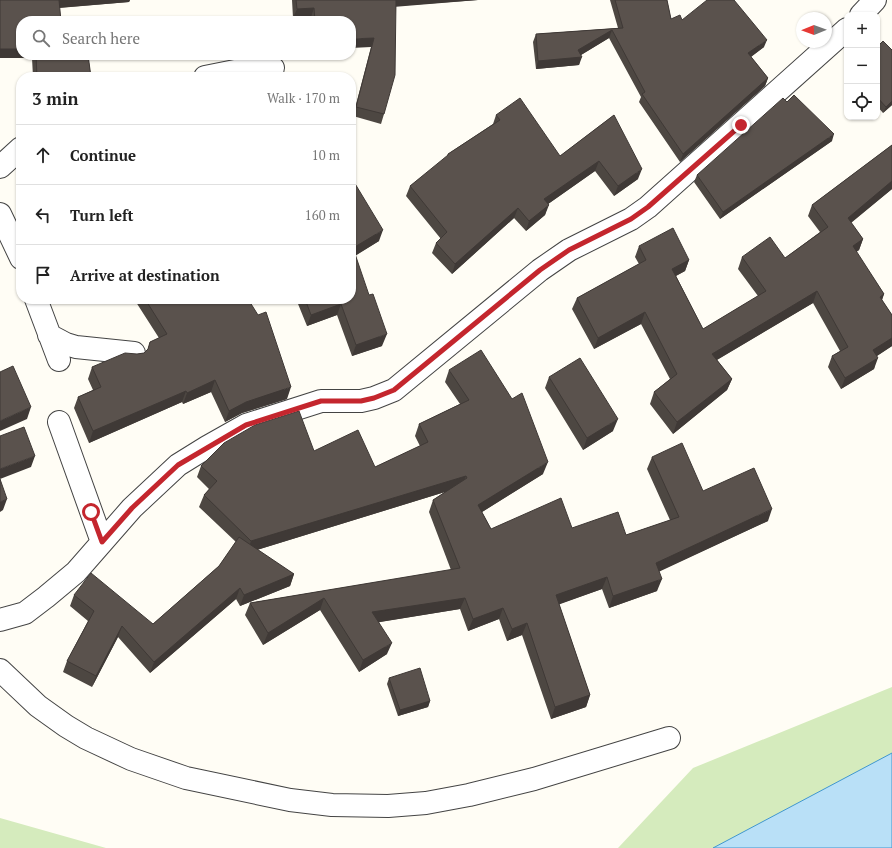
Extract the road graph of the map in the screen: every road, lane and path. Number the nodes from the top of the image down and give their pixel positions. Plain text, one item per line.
1 (875, 0) edge
2 (864, 12) edge
3 (844, 32) edge
4 (273, 68) dead end
5 (229, 72) edge
6 (16, 153) edge
7 (0, 167) edge
8 (0, 214) edge
9 (16, 248) edge
10 (38, 304) edge
11 (50, 335) junction
12 (134, 353) edge
13 (59, 360) dead end
14 (59, 422) dead end
15 (102, 542) junction
16 (0, 620) edge
17 (0, 670) edge
18 (669, 738) dead end

1 - 2 street
3 - 15 street
4 - 5 street
6 - 7 street
8 - 9 street
10 - 11 street
11 - 12 street
11 - 13 street
14 - 15 street
15 - 16 street
17 - 18 street

